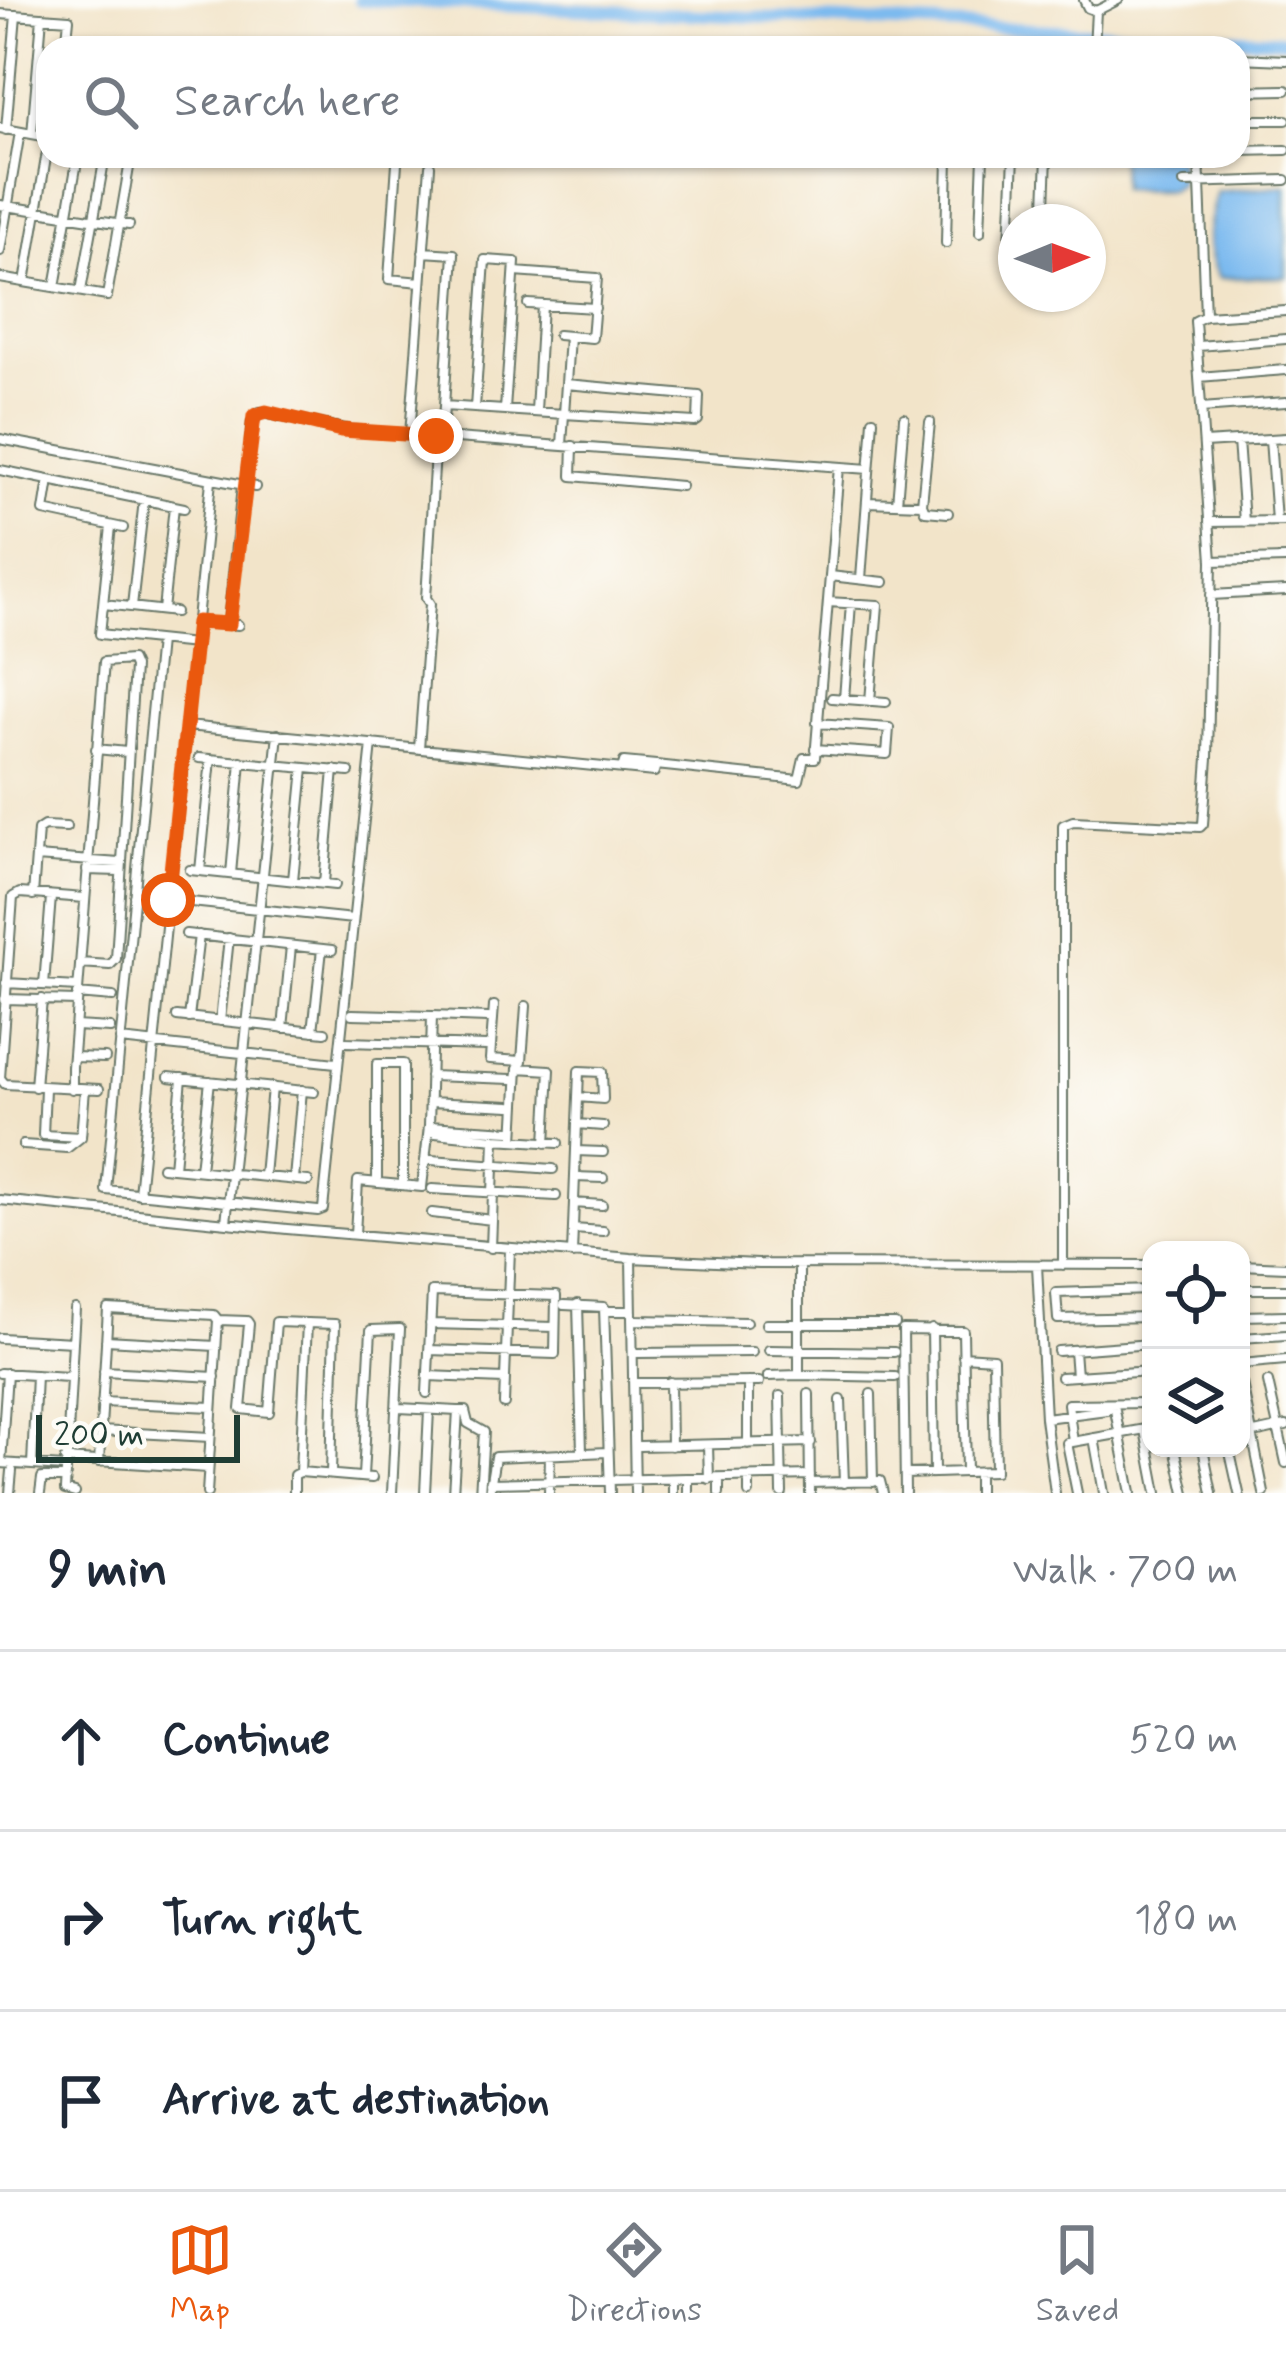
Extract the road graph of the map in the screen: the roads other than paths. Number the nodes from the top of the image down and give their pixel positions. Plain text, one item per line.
1 (1084, 0) edge
2 (1118, 0) edge
3 (0, 14) edge
4 (16, 15) junction
5 (1095, 16) junction
6 (42, 17) junction
7 (40, 36) edge
8 (67, 36) edge
9 (1095, 36) edge
10 (1250, 58) edge
11 (1286, 60) edge
12 (36, 87) edge
13 (1286, 90) edge
14 (1250, 91) edge
15 (1250, 120) edge
16 (1286, 120) edge
17 (3, 129) edge
18 (20, 132) junction
19 (32, 134) junction
20 (36, 136) edge
21 (1286, 150) edge
22 (1250, 152) edge
23 (44, 168) edge
24 (76, 168) edge
25 (103, 168) edge
26 (130, 168) edge
27 (397, 168) edge
28 (430, 168) edge
29 (948, 168) edge
30 (983, 168) edge
31 (1013, 168) edge
32 (1047, 168) edge
33 (1199, 168) edge
34 (1286, 180) edge
35 (1184, 183) dead end
36 (1200, 183) junction
37 (1012, 204) edge
38 (1045, 204) edge
39 (4, 205) edge
40 (38, 210) junction
41 (68, 215) junction
42 (94, 219) junction
43 (124, 224) junction
44 (980, 232) dead end
45 (946, 243) dead end
46 (0, 251) edge
47 (423, 252) junction
48 (514, 272) junction
49 (0, 278) edge
50 (26, 282) junction
51 (421, 282) junction
52 (56, 287) junction
53 (81, 292) junction
54 (528, 304) dead end
55 (542, 305) junction
56 (595, 308) junction
57 (1286, 311) edge
58 (1205, 316) junction
59 (558, 335) dead end
60 (569, 336) junction
61 (1286, 339) edge
62 (1198, 346) junction
63 (1286, 370) edge
64 (1199, 377) junction
65 (566, 384) junction
66 (1286, 402) edge
67 (444, 406) junction
68 (475, 408) junction
69 (1202, 409) junction
70 (505, 410) junction
71 (536, 412) junction
72 (565, 414) junction
73 (904, 418) dead end
74 (443, 421) dead end
75 (873, 421) dead end
76 (930, 422) dead end
77 (410, 434) junction
78 (436, 436) junction
79 (1286, 438) edge
80 (0, 439) edge
81 (1270, 439) junction
82 (1238, 441) junction
83 (1204, 443) junction
84 (567, 445) junction
85 (839, 467) junction
86 (869, 469) junction
87 (0, 470) edge
88 (49, 480) junction
89 (211, 481) junction
90 (248, 486) junction
91 (681, 486) dead end
92 (144, 500) junction
93 (867, 502) junction
94 (897, 503) junction
95 (922, 504) junction
96 (948, 514) dead end
97 (1281, 521) edge
98 (1209, 522) junction
99 (1244, 522) junction
100 (111, 526) junction
101 (122, 528) dead end
102 (1286, 560) edge
103 (1212, 561) junction
104 (830, 576) junction
105 (861, 579) junction
106 (884, 581) dead end
107 (1286, 591) edge
108 (1211, 595) junction
109 (828, 602) junction
110 (851, 603) junction
111 (104, 604) junction
112 (132, 606) junction
113 (163, 610) junction
114 (176, 612) dead end
115 (197, 622) junction
116 (159, 641) junction
117 (195, 644) junction
118 (832, 698) dead end
119 (844, 699) junction
120 (870, 700) junction
121 (886, 702) dead end
122 (818, 723) junction
123 (187, 726) junction
124 (278, 734) junction
125 (371, 744) junction
126 (419, 748) junction
127 (96, 749) junction
128 (815, 749) junction
129 (127, 752) junction
130 (199, 758) dead end
131 (212, 759) junction
132 (242, 761) junction
133 (274, 765) junction
134 (304, 768) junction
135 (334, 770) junction
136 (349, 772) dead end
137 (66, 827) dead end
138 (36, 857) junction
139 (87, 866) junction
140 (119, 867) junction
141 (231, 874) junction
142 (264, 878) junction
143 (293, 880) junction
144 (33, 895) junction
145 (134, 896) junction
146 (51, 897) junction
147 (84, 898) junction
148 (168, 900) junction
149 (259, 908) junction
150 (353, 919) junction
151 (4, 927) edge
152 (186, 934) dead end
153 (199, 934) junction
154 (229, 938) junction
155 (255, 939) junction
156 (291, 946) junction
157 (4, 959) edge
158 (80, 964) junction
159 (44, 985) junction
160 (4, 991) edge
161 (78, 994) junction
162 (113, 997) dead end
163 (42, 999) junction
164 (494, 1006) dead end
165 (526, 1006) dead end
166 (352, 1014) dead end
167 (177, 1016) dead end
168 (433, 1016) junction
169 (189, 1018) junction
170 (488, 1018) dead end
171 (220, 1021) junction
172 (2, 1022) edge
173 (247, 1023) junction
174 (75, 1027) junction
175 (110, 1028) dead end
176 (283, 1028) junction
177 (120, 1040) junction
178 (346, 1042) dead end
179 (431, 1044) junction
180 (154, 1045) junction
181 (487, 1046) dead end
182 (244, 1053) junction
183 (1, 1055) edge
184 (73, 1057) junction
185 (105, 1058) dead end
186 (336, 1063) junction
187 (520, 1065) junction
188 (430, 1076) junction
189 (170, 1077) dead end
190 (182, 1078) junction
191 (512, 1079) dead end
192 (210, 1081) junction
193 (1, 1082) edge
194 (242, 1084) junction
195 (272, 1087) junction
196 (40, 1088) junction
197 (72, 1088) junction
198 (85, 1089) junction
199 (99, 1089) dead end
200 (302, 1090) junction
201 (314, 1092) dead end
202 (578, 1097) junction
203 (430, 1102) junction
204 (510, 1106) dead end
205 (577, 1124) junction
206 (603, 1126) dead end
207 (432, 1130) junction
208 (512, 1136) junction
209 (495, 1139) junction
210 (42, 1140) junction
211 (546, 1143) junction
212 (558, 1144) dead end
213 (23, 1145) dead end
214 (576, 1151) junction
215 (603, 1152) dead end
216 (431, 1160) dead end
217 (494, 1165) junction
218 (162, 1167) dead end
219 (174, 1168) junction
220 (200, 1169) junction
221 (554, 1169) dead end
222 (231, 1173) junction
223 (264, 1176) junction
224 (575, 1177) junction
225 (602, 1178) dead end
226 (294, 1180) junction
227 (308, 1181) dead end
228 (377, 1183) junction
229 (403, 1185) junction
230 (433, 1189) dead end
231 (493, 1193) junction
232 (139, 1194) junction
233 (556, 1196) dead end
234 (0, 1200) edge
235 (228, 1203) junction
236 (574, 1203) junction
237 (602, 1205) dead end
238 (432, 1213) dead end
239 (492, 1220) junction
240 (226, 1222) junction
241 (573, 1229) junction
242 (603, 1231) dead end
243 (355, 1234) junction
244 (491, 1248) junction
245 (510, 1249) junction
246 (572, 1253) junction
247 (633, 1258) junction
248 (1037, 1265) junction
249 (1063, 1265) junction
250 (1142, 1265) edge
251 (1250, 1265) edge
252 (1286, 1267) edge
253 (799, 1269) junction
254 (1250, 1289) edge
255 (1286, 1289) edge
256 (1142, 1291) edge
257 (508, 1294) junction
258 (578, 1304) junction
259 (564, 1305) dead end
260 (75, 1309) dead end
261 (605, 1311) junction
262 (1286, 1315) edge
263 (634, 1316) junction
264 (1250, 1316) edge
265 (1142, 1317) edge
266 (218, 1320) junction
267 (746, 1322) dead end
268 (307, 1323) junction
269 (430, 1324) junction
270 (766, 1324) dead end
271 (799, 1324) junction
272 (895, 1324) dead end
273 (506, 1326) junction
274 (555, 1327) junction
275 (932, 1329) junction
276 (1286, 1335) edge
277 (1250, 1337) edge
278 (0, 1338) edge
279 (106, 1340) junction
280 (73, 1342) junction
281 (216, 1346) junction
282 (1142, 1346) edge
283 (429, 1350) junction
284 (769, 1350) dead end
285 (1074, 1350) junction
286 (799, 1351) junction
287 (1058, 1351) dead end
288 (506, 1352) junction
289 (752, 1352) dead end
290 (894, 1352) dead end
291 (637, 1353) junction
292 (963, 1356) junction
293 (1286, 1360) edge
294 (1250, 1363) edge
295 (104, 1371) junction
296 (1142, 1372) edge
297 (4, 1373) edge
298 (36, 1375) junction
299 (799, 1375) junction
300 (428, 1376) junction
301 (1076, 1376) junction
302 (69, 1377) junction
303 (214, 1377) junction
304 (895, 1377) dead end
305 (1061, 1377) dead end
306 (505, 1379) junction
307 (670, 1382) junction
308 (748, 1382) junction
309 (1268, 1382) dead end
310 (637, 1384) junction
311 (427, 1393) dead end
312 (809, 1394) dead end
313 (872, 1394) dead end
314 (780, 1396) dead end
315 (841, 1400) dead end
316 (102, 1402) junction
317 (1142, 1403) edge
318 (504, 1404) dead end
319 (1114, 1405) junction
320 (212, 1407) junction
321 (399, 1408) junction
322 (429, 1409) junction
323 (458, 1411) junction
324 (1070, 1417) junction
325 (1045, 1418) junction
326 (1250, 1422) edge
327 (1282, 1427) edge
328 (1142, 1429) edge
329 (100, 1431) junction
330 (1252, 1433) junction
331 (1119, 1434) junction
332 (210, 1437) junction
333 (1094, 1438) junction
334 (811, 1442) junction
335 (1073, 1442) junction
336 (781, 1443) junction
337 (748, 1444) junction
338 (708, 1445) junction
339 (639, 1446) junction
340 (671, 1446) junction
341 (583, 1452) junction
342 (608, 1452) junction
343 (550, 1455) junction
344 (1152, 1457) edge
345 (1178, 1457) edge
346 (1204, 1457) edge
347 (1231, 1457) edge
348 (99, 1462) junction
349 (1286, 1462) edge
350 (1, 1463) edge
351 (32, 1466) junction
352 (64, 1468) junction
353 (208, 1468) junction
354 (12, 1471) dead end
355 (300, 1472) junction
356 (966, 1472) junction
357 (977, 1472) junction
358 (934, 1473) junction
359 (331, 1474) junction
360 (905, 1474) junction
361 (782, 1475) junction
362 (637, 1477) junction
363 (748, 1477) junction
364 (610, 1478) junction
365 (714, 1478) junction
366 (673, 1479) junction
367 (688, 1479) junction
368 (549, 1480) junction
369 (873, 1482) junction
370 (844, 1483) junction
371 (810, 1484) edge
372 (486, 1490) edge
373 (10, 1493) edge
374 (40, 1493) edge
375 (75, 1493) edge
376 (207, 1493) edge
377 (294, 1493) edge
378 (392, 1493) edge
379 (425, 1493) edge
380 (453, 1493) edge
381 (549, 1493) edge
382 (610, 1493) edge
383 (637, 1493) edge
384 (673, 1493) edge
385 (688, 1493) edge
386 (719, 1493) edge
387 (749, 1493) edge
388 (782, 1493) edge
389 (883, 1493) edge
390 (905, 1493) edge
391 (978, 1493) edge
392 (1055, 1493) edge
393 (1077, 1493) edge
394 (1104, 1493) edge
395 (1131, 1493) edge
396 (1157, 1493) edge
397 (1185, 1493) edge
398 (1212, 1493) edge
399 (1239, 1493) edge
400 (1264, 1493) edge

1 - 5 street
2 - 5 street
3 - 4 street
4 - 6 street
4 - 17 street
5 - 9 street
6 - 7 street
6 - 8 street
10 - 11 street
12 - 19 street
13 - 14 street
15 - 16 street
17 - 18 street
18 - 19 street
18 - 39 street
19 - 20 street
21 - 22 street
23 - 40 street
24 - 41 street
25 - 42 street
26 - 43 street
27 - 51 street
28 - 47 street
29 - 45 street
30 - 44 street
31 - 37 street
32 - 38 street
33 - 36 street
34 - 36 street
35 - 36 street
36 - 58 street
39 - 40 street
39 - 46 street
40 - 41 street
40 - 50 street
41 - 42 street
41 - 52 street
42 - 43 street
42 - 53 street
43 - 53 street
47 - 51 street
47 - 67 street
48 - 56 street
48 - 68 street
48 - 70 street
49 - 50 street
50 - 52 street
51 - 77 street
52 - 53 street
54 - 55 street
55 - 56 street
55 - 71 street
56 - 60 street
57 - 58 street
58 - 62 street
59 - 60 street
60 - 65 street
61 - 62 street
62 - 64 street
63 - 64 street
64 - 69 street
65 - 72 street
65 - 72 street
66 - 69 street
67 - 68 street
67 - 74 street
68 - 70 street
69 - 83 street
70 - 71 street
71 - 72 street
72 - 84 street
73 - 94 street
75 - 86 street
76 - 95 street
77 - 78 street
77 - 90 street
78 - 84 street
78 - 126 street
79 - 81 street
80 - 89 street
81 - 82 street
81 - 97 street
82 - 83 street
82 - 99 street
83 - 98 street
84 - 85 street
84 - 91 street
85 - 86 street
85 - 104 street
86 - 93 street
87 - 88 street
88 - 92 street
88 - 100 street
89 - 90 street
89 - 115 street
90 - 115 street
92 - 112 street
92 - 113 street
93 - 94 street
93 - 105 street
94 - 95 street
95 - 96 street
97 - 99 street
98 - 99 street
98 - 103 street
100 - 101 street
100 - 111 street
102 - 103 street
103 - 108 street
104 - 105 street
104 - 109 street
105 - 106 street
107 - 108 street
108 - 249 street
109 - 110 street
109 - 122 street
110 - 119 street
110 - 120 street
111 - 112 street
111 - 116 street
112 - 113 street
113 - 114 street
115 - 117 street
116 - 117 street
116 - 145 street
117 - 123 street
118 - 119 street
119 - 120 street
120 - 121 street
122 - 128 street
122 - 128 street
123 - 124 street
123 - 148 street
124 - 125 street
124 - 133 street
125 - 126 street
125 - 150 street
126 - 128 street
127 - 129 street
127 - 129 street
127 - 139 street
129 - 140 street
130 - 131 street
131 - 132 street
131 - 141 street
132 - 133 street
132 - 141 street
133 - 134 street
133 - 142 street
134 - 135 street
134 - 143 street
135 - 136 street
135 - 143 street
137 - 138 street
138 - 139 street
138 - 144 street
139 - 140 street
139 - 147 street
140 - 158 street
141 - 142 street
142 - 143 street
142 - 149 street
144 - 146 street
144 - 151 street
145 - 148 street
145 - 177 street
146 - 147 street
146 - 159 street
147 - 158 street
148 - 149 street
148 - 180 street
149 - 150 street
149 - 155 street
150 - 186 street
151 - 157 street
152 - 153 street
153 - 154 street
153 - 169 street
154 - 155 street
154 - 171 street
155 - 156 street
155 - 173 street
156 - 176 street
156 - 176 street
157 - 160 street
158 - 161 street
159 - 160 street
159 - 161 street
160 - 163 street
160 - 172 street
161 - 162 street
161 - 163 street
161 - 174 street
163 - 196 street
164 - 187 street
165 - 187 street
166 - 168 street
167 - 169 street
168 - 170 street
168 - 179 street
169 - 171 street
171 - 173 street
172 - 183 street
173 - 176 street
173 - 182 street
174 - 175 street
174 - 184 street
177 - 180 street
177 - 232 street
178 - 179 street
179 - 181 street
179 - 188 street
180 - 182 street
180 - 232 street
182 - 186 street
182 - 194 street
183 - 193 street
184 - 185 street
184 - 197 street
186 - 235 street
187 - 208 street
187 - 211 street
188 - 191 street
188 - 203 street
189 - 190 street
190 - 192 street
190 - 219 street
192 - 194 street
192 - 220 street
193 - 196 street
194 - 195 street
194 - 222 street
195 - 200 street
195 - 223 street
196 - 197 street
196 - 210 street
197 - 198 street
198 - 199 street
198 - 210 street
200 - 201 street
200 - 226 street
202 - 202 street
202 - 205 street
203 - 204 street
203 - 207 street
205 - 206 street
205 - 214 street
207 - 208 street
207 - 209 street
207 - 229 street
208 - 209 street
208 - 211 street
209 - 217 street
210 - 213 street
211 - 212 street
214 - 215 street
214 - 224 street
216 - 217 street
217 - 221 street
217 - 231 street
218 - 219 street
219 - 220 street
220 - 222 street
222 - 223 street
222 - 235 street
223 - 226 street
224 - 225 street
224 - 236 street
226 - 227 street
228 - 229 street
228 - 229 street
228 - 243 street
230 - 231 street
231 - 233 street
231 - 239 street
232 - 235 street
234 - 240 street
235 - 240 street
236 - 237 street
236 - 241 street
238 - 239 street
239 - 244 street
240 - 243 street
241 - 242 street
241 - 246 street
243 - 244 street
244 - 245 street
245 - 246 street
245 - 257 street
246 - 247 street
247 - 253 street
247 - 263 street
248 - 249 street
248 - 253 street
248 - 325 street
249 - 250 street
251 - 252 street
253 - 271 street
254 - 255 street
256 - 265 street
257 - 269 street
257 - 273 street
257 - 274 street
258 - 259 street
258 - 261 street
258 - 341 street
260 - 280 street
261 - 263 street
261 - 342 street
262 - 264 street
263 - 267 street
263 - 291 street
263 - 362 street
266 - 268 street
266 - 279 street
266 - 281 street
268 - 355 street
268 - 359 street
269 - 273 street
269 - 283 street
270 - 271 street
271 - 272 street
271 - 286 street
273 - 274 street
273 - 288 street
274 - 288 street
275 - 292 street
275 - 358 street
275 - 360 street
276 - 277 street
278 - 280 street
279 - 281 street
279 - 295 street
280 - 302 street
281 - 303 street
282 - 285 street
283 - 288 street
283 - 300 street
284 - 286 street
285 - 287 street
285 - 301 street
286 - 290 street
286 - 299 street
288 - 306 street
289 - 291 street
291 - 310 street
292 - 356 street
292 - 357 street
293 - 294 street
295 - 303 street
295 - 316 street
296 - 301 street
297 - 298 street
297 - 350 street
298 - 302 street
298 - 351 street
299 - 304 street
299 - 308 street
300 - 306 street
300 - 311 street
301 - 305 street
302 - 352 street
303 - 320 street
306 - 318 street
307 - 308 street
307 - 310 street
307 - 340 street
308 - 337 street
309 - 327 street
310 - 339 street
312 - 334 street
313 - 369 street
314 - 336 street
315 - 370 street
316 - 320 street
316 - 329 street
317 - 319 street
319 - 324 street
319 - 331 street
320 - 332 street
321 - 322 street
321 - 359 street
321 - 378 street
322 - 323 street
322 - 379 street
323 - 372 street
323 - 380 street
324 - 325 street
324 - 335 street
325 - 392 street
326 - 330 street
327 - 330 street
327 - 349 street
328 - 331 street
329 - 332 street
329 - 348 street
330 - 400 street
331 - 333 street
331 - 395 street
332 - 353 street
333 - 335 street
333 - 394 street
334 - 336 street
334 - 371 street
335 - 393 street
336 - 337 street
336 - 361 street
337 - 338 street
338 - 340 street
338 - 365 street
339 - 340 street
339 - 362 street
341 - 342 street
341 - 343 street
342 - 364 street
343 - 368 street
343 - 372 street
344 - 396 street
345 - 397 street
346 - 398 street
347 - 399 street
348 - 352 street
348 - 353 street
350 - 351 street
351 - 352 street
352 - 374 street
352 - 375 street
353 - 376 street
354 - 373 street
355 - 359 street
355 - 377 street
356 - 357 street
356 - 358 street
357 - 391 street
358 - 360 street
360 - 390 street
361 - 363 street
361 - 371 street
361 - 388 street
362 - 364 street
362 - 366 street
362 - 383 street
363 - 365 street
363 - 387 street
364 - 368 street
364 - 382 street
365 - 367 street
365 - 386 street
366 - 367 street
366 - 384 street
367 - 385 street
368 - 372 street
368 - 381 street
369 - 370 street
369 - 389 street
370 - 371 street

